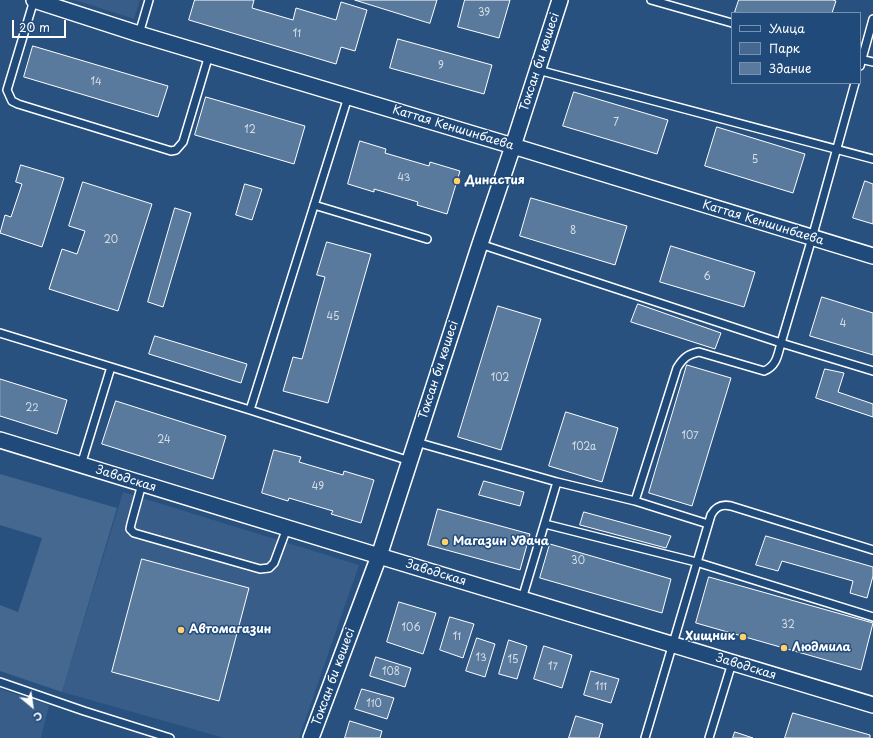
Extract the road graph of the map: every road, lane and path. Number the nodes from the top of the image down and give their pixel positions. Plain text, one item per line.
1 (34, 0) edge
2 (149, 0) edge
3 (560, 0) edge
4 (651, 0) edge
5 (873, 19) edge
6 (731, 23) edge
7 (139, 34) junction
8 (209, 55) junction
9 (861, 61) edge
10 (873, 62) edge
11 (538, 70) junction
12 (855, 84) edge
13 (348, 97) junction
14 (514, 146) junction
15 (837, 148) junction
16 (873, 159) edge
17 (314, 205) junction
18 (812, 238) junction
19 (427, 239) dead end
20 (480, 244) junction
21 (873, 256) edge
22 (0, 334) edge
23 (781, 343) junction
24 (112, 367) junction
25 (873, 371) edge
26 (250, 410) junction
27 (0, 440) edge
28 (416, 442) junction
29 (410, 461) junction
30 (81, 465) junction
31 (557, 482) junction
32 (142, 484) junction
33 (635, 501) junction
34 (545, 524) junction
35 (708, 524) junction
36 (287, 528) junction
37 (873, 550) edge
38 (378, 556) junction
39 (696, 562) junction
40 (522, 599) junction
41 (873, 617) edge
42 (672, 644) junction
43 (732, 663) junction
44 (0, 682) edge
45 (873, 705) edge
46 (170, 738) edge
47 (311, 738) edge
48 (645, 738) edge
49 (709, 738) edge

1 - 7 street, Каттая Кеншинбаева
1 - 8 lane
2 - 7 lane
3 - 11 street, Токсан би көшесі
4 - 6 lane
5 - 9 lane
7 - 8 street, Каттая Кеншинбаева
8 - 13 street, Каттая Кеншинбаева
9 - 10 lane
11 - 14 street, Токсан би көшесі
11 - 15 lane
12 - 15 lane
13 - 14 street, Каттая Кеншинбаева
13 - 17 lane
14 - 18 street, Каттая Кеншинбаева
14 - 20 street, Токсан би көшесі
15 - 16 lane
15 - 18 lane
17 - 19 lane
17 - 26 lane
18 - 21 street, Каттая Кеншинбаева
18 - 23 lane
20 - 23 lane
20 - 28 street, Токсан би көшесі
22 - 24 lane
23 - 25 lane
23 - 33 lane
24 - 26 lane
24 - 30 lane
26 - 29 lane
27 - 30 street, Заводская
28 - 29 street, Токсан би көшесі
28 - 31 lane
29 - 38 street, Токсан би көшесі
30 - 32 street, Заводская
31 - 33 lane
31 - 34 lane
32 - 36 street, Заводская
32 - 36 lane
33 - 35 lane
34 - 39 lane
34 - 40 lane
35 - 37 lane
35 - 39 lane
36 - 38 street, Заводская
38 - 40 street, Заводская
38 - 47 street, Токсан би көшесі
39 - 41 lane
39 - 42 lane
40 - 42 street, Заводская
42 - 43 street, Заводская
42 - 48 lane
43 - 45 street, Заводская
43 - 49 lane
44 - 46 lane

